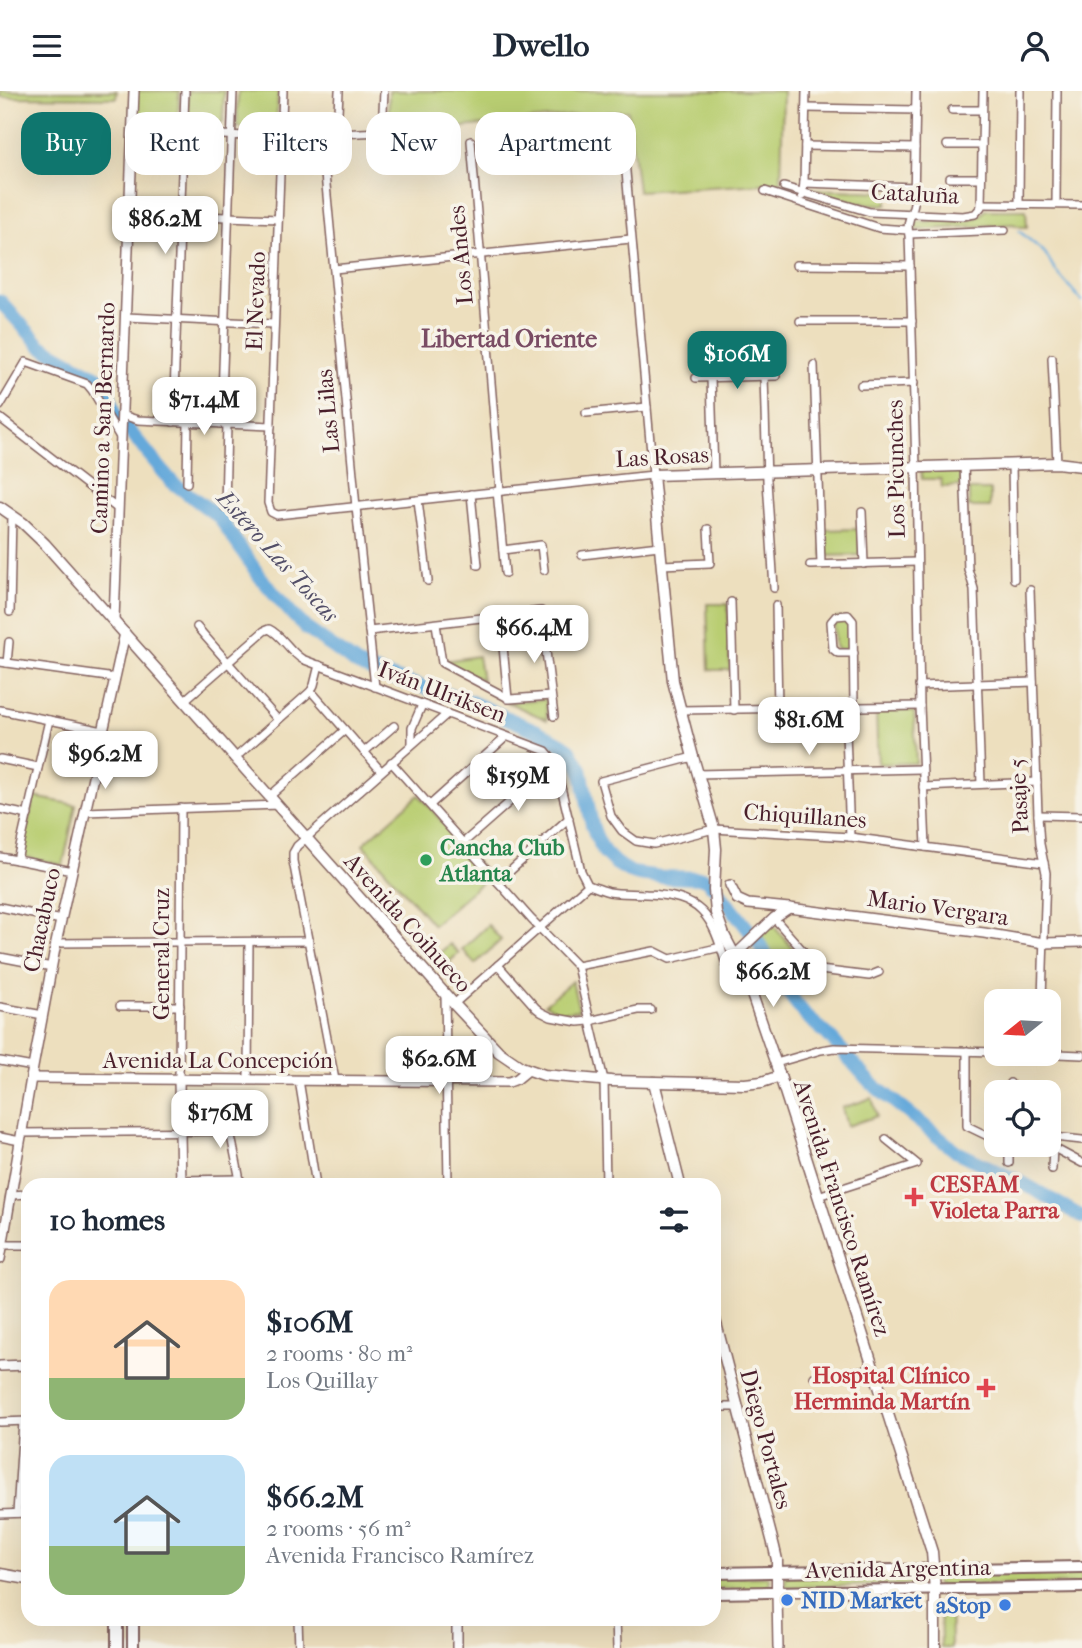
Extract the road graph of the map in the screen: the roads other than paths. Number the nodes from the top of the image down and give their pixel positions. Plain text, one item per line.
1 (134, 91) edge
2 (185, 91) edge
3 (233, 91) edge
4 (283, 91) edge
5 (339, 91) edge
6 (384, 91) edge
7 (806, 91) edge
8 (916, 91) edge
9 (983, 91) edge
10 (1020, 91) edge
11 (1056, 91) edge
12 (806, 109) junction
13 (916, 110) junction
14 (951, 110) dead end
15 (982, 110) junction
16 (133, 112) edge
17 (184, 112) edge
18 (282, 112) edge
19 (338, 112) edge
20 (352, 133) edge
21 (224, 135) edge
22 (231, 135) junction
23 (238, 135) edge
24 (471, 141) dead end
25 (947, 145) dead end
26 (982, 145) junction
27 (805, 146) junction
28 (915, 148) junction
29 (130, 175) edge
30 (181, 175) edge
31 (280, 175) edge
32 (325, 175) edge
33 (626, 175) edge
34 (950, 177) dead end
35 (981, 178) junction
36 (804, 183) junction
37 (784, 187) dead end
38 (915, 187) junction
39 (765, 191) dead end
40 (803, 193) junction
41 (800, 203) junction
42 (981, 204) junction
43 (1019, 204) junction
44 (1056, 204) junction
45 (1082, 205) edge
46 (129, 213) junction
47 (180, 215) junction
48 (911, 215) junction
49 (228, 217) junction
50 (278, 219) junction
51 (1005, 230) dead end
52 (909, 232) junction
53 (631, 239) junction
54 (481, 254) junction
55 (796, 265) dead end
56 (910, 265) junction
57 (334, 269) junction
58 (125, 317) junction
59 (176, 319) junction
60 (224, 321) junction
61 (800, 321) dead end
62 (912, 321) junction
63 (274, 324) junction
64 (1052, 358) dead end
65 (814, 365) dead end
66 (764, 376) junction
67 (776, 376) dead end
68 (696, 378) dead end
69 (710, 378) junction
70 (914, 383) junction
71 (861, 385) dead end
72 (0, 406) edge
73 (647, 407) junction
74 (586, 412) dead end
75 (0, 418) edge
76 (122, 418) junction
77 (173, 422) junction
78 (188, 422) junction
79 (224, 424) junction
80 (271, 426) junction
81 (121, 436) junction
82 (1056, 463) junction
83 (1012, 464) junction
84 (964, 465) junction
85 (1082, 466) edge
86 (916, 467) junction
87 (818, 470) junction
88 (767, 472) junction
89 (714, 473) junction
90 (653, 475) junction
91 (187, 483) dead end
92 (498, 491) junction
93 (471, 494) junction
94 (418, 500) junction
95 (0, 507) edge
96 (225, 507) dead end
97 (356, 507) junction
98 (118, 509) junction
99 (271, 512) joint
100 (862, 512) dead end
101 (12, 515) junction
102 (708, 529) dead end
103 (659, 546) junction
104 (503, 550) junction
105 (582, 555) dead end
106 (917, 562) junction
107 (864, 563) junction
108 (821, 564) junction
109 (478, 565) dead end
110 (661, 565) junction
111 (810, 565) dead end
112 (544, 571) dead end
113 (505, 573) dead end
114 (1014, 579) dead end
115 (428, 581) dead end
116 (774, 588) dead end
117 (1030, 590) dead end
118 (731, 602) dead end
119 (776, 605) dead end
120 (10, 612) dead end
121 (500, 615) junction
122 (114, 620) junction
123 (436, 624) junction
124 (197, 627) dead end
125 (369, 631) junction
126 (125, 633) junction
127 (9, 642) dead end
128 (854, 653) junction
129 (3, 662) edge
130 (228, 662) junction
131 (319, 665) junction
132 (115, 678) junction
133 (1033, 682) junction
134 (977, 684) junction
135 (919, 686) junction
136 (375, 687) junction
137 (310, 691) junction
138 (551, 696) junction
139 (508, 699) junction
140 (184, 700) junction
141 (422, 705) junction
142 (920, 705) junction
143 (845, 707) junction
144 (855, 707) junction
145 (734, 709) junction
146 (778, 709) junction
147 (0, 710) edge
148 (680, 711) junction
149 (447, 714) junction
150 (554, 716) dead end
151 (49, 720) junction
152 (278, 720) junction
153 (394, 726) dead end
154 (345, 730) junction
155 (103, 731) junction
156 (506, 737) junction
157 (412, 743) junction
158 (364, 752) junction
159 (693, 757) junction
160 (236, 758) junction
161 (0, 759) edge
162 (391, 762) junction
163 (555, 762) junction
164 (38, 767) junction
165 (922, 769) junction
166 (381, 771) junction
167 (847, 771) junction
168 (697, 774) junction
169 (1037, 782) junction
170 (981, 785) junction
171 (923, 787) junction
172 (270, 796) junction
173 (278, 805) junction
174 (430, 805) junction
175 (181, 808) junction
176 (0, 809) edge
177 (85, 812) junction
178 (28, 815) junction
179 (1038, 815) junction
180 (1082, 816) edge
181 (569, 818) junction
182 (714, 829) junction
183 (850, 837) junction
184 (307, 838) junction
185 (463, 843) junction
186 (926, 847) junction
187 (0, 857) edge
188 (17, 860) junction
189 (1044, 863) junction
190 (72, 871) junction
191 (498, 882) junction
192 (588, 885) junction
193 (730, 885) dead end
194 (0, 908) edge
195 (789, 908) junction
196 (774, 918) junction
197 (61, 920) junction
198 (541, 927) junction
199 (249, 941) junction
200 (309, 941) junction
201 (180, 942) junction
202 (1082, 942) edge
203 (56, 943) junction
204 (1044, 943) junction
205 (724, 945) junction
206 (735, 955) junction
207 (0, 957) edge
208 (498, 965) junction
209 (726, 965) dead end
210 (577, 966) junction
211 (51, 967) junction
212 (879, 972) dead end
213 (1042, 989) edge
214 (445, 994) junction
215 (454, 1004) junction
216 (0, 1006) edge
217 (120, 1006) dead end
218 (180, 1006) junction
219 (651, 1010) dead end
220 (43, 1015) junction
221 (589, 1021) junction
222 (967, 1051) junction
223 (984, 1052) edge
224 (1061, 1054) edge
225 (1082, 1055) edge
226 (0, 1061) edge
227 (776, 1063) junction
228 (33, 1067) junction
229 (528, 1070) junction
230 (780, 1076) junction
231 (31, 1078) junction
232 (179, 1080) junction
233 (248, 1080) junction
234 (299, 1080) junction
235 (335, 1080) junction
236 (604, 1080) junction
237 (446, 1081) junction
238 (654, 1082) junction
239 (228, 1110) dead end
240 (230, 1131) junction
241 (180, 1132) junction
242 (984, 1134) edge
243 (0, 1137) edge
244 (21, 1137) junction
245 (1061, 1138) edge
246 (886, 1139) dead end
247 (1082, 1140) edge
248 (1061, 1152) edge
249 (1009, 1157) edge
250 (1053, 1157) edge
251 (1009, 1163) dead end
252 (1082, 1163) edge
253 (1052, 1169) dead end
254 (181, 1178) edge
255 (239, 1178) edge
256 (315, 1178) edge
257 (448, 1178) edge
258 (606, 1178) edge
259 (678, 1178) edge
260 (21, 1194) edge
261 (11, 1195) junction
262 (818, 1196) junction
263 (2, 1245) junction
264 (21, 1245) edge
265 (0, 1259) edge
266 (721, 1343) edge
267 (21, 1365) edge
268 (0, 1366) edge
269 (873, 1369) junction
270 (814, 1377) dead end
271 (738, 1407) junction
272 (721, 1408) edge
273 (0, 1422) edge
274 (21, 1422) edge
275 (21, 1468) edge
276 (17, 1513) junction
277 (21, 1513) edge
278 (0, 1514) edge
279 (1082, 1567) edge
280 (1041, 1568) junction
281 (934, 1569) junction
282 (966, 1569) junction
283 (777, 1572) junction
284 (721, 1573) edge
285 (0, 1574) edge
286 (21, 1578) edge
287 (1082, 1587) edge
288 (1042, 1588) junction
289 (935, 1590) junction
290 (960, 1590) junction
291 (721, 1593) edge
292 (777, 1593) junction
293 (117, 1626) edge
294 (133, 1626) edge
295 (298, 1626) edge
296 (457, 1626) edge
297 (616, 1626) edge
298 (117, 1648) edge
299 (134, 1648) edge
300 (299, 1648) edge
301 (457, 1648) edge
302 (617, 1648) edge
303 (778, 1648) edge
304 (935, 1648) edge

1 - 16 street, Camino a San Bernardo
2 - 17 street
3 - 22 street
4 - 18 street, El Nevado
5 - 19 street
6 - 20 street
7 - 12 street
8 - 13 street, Los Picunches
9 - 15 street
10 - 43 street
11 - 44 street
12 - 13 street
12 - 27 street
13 - 28 street, Los Picunches
14 - 15 street
15 - 26 street
21 - 22 street
22 - 23 street
22 - 49 street
24 - 54 street, Los Andes
25 - 26 street
26 - 35 street
27 - 28 street
27 - 36 street
28 - 38 street, Los Picunches
29 - 46 street, Camino a San Bernardo
30 - 47 street
31 - 50 street, El Nevado
32 - 57 street, Las Lilas
33 - 53 street
34 - 35 street
35 - 42 street
36 - 38 street
36 - 40 street
37 - 40 street, Cataluña
38 - 48 street, Los Picunches
39 - 41 street, Cataluña
40 - 41 street
40 - 48 street, Cataluña
41 - 52 street, Cataluña
42 - 43 street, Cataluña
42 - 48 street, Cataluña
43 - 44 street, Cataluña
44 - 45 street, Cataluña
46 - 47 street
46 - 58 street, Camino a San Bernardo
47 - 49 street
47 - 59 street
48 - 52 street, Los Picunches
49 - 50 street
49 - 60 street
50 - 63 street, El Nevado
51 - 52 street, Cataluña
52 - 56 street, Los Picunches
53 - 54 street
53 - 73 street
54 - 57 street
54 - 92 street, Los Andes
55 - 56 street
56 - 62 street, Los Picunches
57 - 97 street, Las Lilas
58 - 59 street
58 - 76 street, Camino a San Bernardo
59 - 60 street
59 - 77 street
60 - 63 street
60 - 79 street
61 - 62 street
62 - 70 street, Los Picunches
63 - 80 street, El Nevado
64 - 82 street
65 - 87 street
66 - 67 street
66 - 69 street
66 - 88 street
68 - 69 street
69 - 89 street
70 - 71 street
70 - 86 street, Los Picunches
72 - 81 street
73 - 74 street
73 - 90 street
75 - 98 street
76 - 77 street
76 - 81 street, Camino a San Bernardo
77 - 78 street
78 - 79 street
78 - 91 street
79 - 80 street
79 - 96 street
80 - 99 street, El Nevado
81 - 98 street, Camino a San Bernardo
82 - 83 main road, Las Rosas
82 - 85 main road, Las Rosas
83 - 84 main road, Las Rosas
83 - 114 street
84 - 86 main road, Las Rosas
84 - 134 street, Pasaje 5
86 - 87 main road, Las Rosas
86 - 106 street, Los Picunches
87 - 88 main road, Las Rosas
87 - 108 street
88 - 89 main road, Las Rosas
88 - 116 street
89 - 90 main road, Las Rosas
90 - 92 street, Las Rosas
90 - 103 main road, Avenida Francisco Ramírez
92 - 93 street, Las Rosas
92 - 104 street, Los Andes
93 - 94 street, Las Rosas
93 - 109 street
94 - 97 street, Las Rosas
94 - 115 street
95 - 101 main road, Avenida Coihueco
97 - 99 street, Las Rosas
97 - 125 street, Las Lilas
98 - 122 street, Camino a San Bernardo
100 - 107 street
101 - 120 street
101 - 122 main road, Avenida Coihueco
102 - 110 street
103 - 105 street
103 - 110 main road, Avenida Francisco Ramírez
104 - 112 street
104 - 113 street, Los Andes
106 - 107 street
106 - 135 street, Los Picunches
107 - 108 street
108 - 111 street
110 - 148 main road, Avenida Francisco Ramírez
117 - 133 street, Pasaje 5
118 - 145 street
119 - 146 street
121 - 123 street
121 - 138 street
121 - 139 street
122 - 126 main road, Avenida Coihueco
123 - 125 street
123 - 139 street
124 - 130 street
125 - 136 street, Las Lilas
126 - 132 street, Chacabuco
126 - 140 main road, Avenida Coihueco
127 - 129 street
128 - 128 street
128 - 144 street
129 - 132 street
130 - 131 street, Iván Ulriksen
130 - 140 street
130 - 152 street
131 - 136 street, Iván Ulriksen
131 - 137 street
132 - 155 street, Chacabuco
133 - 134 street
133 - 169 street, Pasaje 5
134 - 135 street
134 - 170 street, Pasaje 5
135 - 142 street, Los Picunches
136 - 141 street, Iván Ulriksen
137 - 152 street
137 - 154 street
138 - 139 street
138 - 150 street
140 - 160 main road, Avenida Coihueco
141 - 149 street, Iván Ulriksen
141 - 157 street
142 - 144 street
142 - 165 street, Los Picunches
143 - 144 street
143 - 146 street
143 - 167 street
145 - 146 street
145 - 148 street
147 - 151 street
148 - 159 main road, Avenida Francisco Ramírez
149 - 156 street, Iván Ulriksen
149 - 157 street
151 - 155 street
151 - 164 street
152 - 160 street
153 - 158 street
154 - 158 street
154 - 172 street
155 - 177 street, Chacabuco
156 - 163 street, Iván Ulriksen
156 - 174 street
157 - 162 street
158 - 166 street
159 - 168 main road, Avenida Francisco Ramírez
159 - 182 street, Chiquillanes
160 - 172 main road, Avenida Coihueco
161 - 164 street
162 - 166 street
162 - 174 street
163 - 181 street
163 - 185 street
164 - 178 street
165 - 167 street
165 - 171 street, Los Picunches
166 - 184 street
167 - 168 street
167 - 183 street
168 - 182 main road, Avenida Francisco Ramírez
169 - 170 street
169 - 179 street, Pasaje 5
170 - 171 street
171 - 186 street, Los Picunches
172 - 173 main road, Avenida Coihueco
173 - 175 street
173 - 184 main road, Avenida Coihueco
174 - 185 street
175 - 177 street
175 - 201 street, General Cruz
176 - 178 street
177 - 190 street, Chacabuco
178 - 188 street
179 - 180 street
179 - 189 street, Pasaje 5
181 - 191 street
181 - 192 street
182 - 183 street, Chiquillanes
182 - 205 main road, Avenida Francisco Ramírez
183 - 186 street, Chiquillanes
184 - 200 street
184 - 214 main road, Avenida Coihueco
185 - 191 street
186 - 189 street, Chiquillanes
187 - 188 street
188 - 190 street
189 - 204 street, Pasaje 5
190 - 197 street, Chacabuco
191 - 198 street
192 - 198 street
192 - 205 street
193 - 195 street, Mario Vergara
194 - 197 street
195 - 196 street
195 - 204 street, Mario Vergara
196 - 206 street
196 - 212 street
197 - 203 street, Chacabuco
198 - 208 street
198 - 210 street
199 - 200 street
199 - 201 street
199 - 233 street
200 - 235 street
201 - 203 street
201 - 218 street, General Cruz
202 - 204 street, Mario Vergara
203 - 211 street, Chacabuco
204 - 213 street, Pasaje 5
205 - 206 main road, Avenida Francisco Ramírez
205 - 209 street
205 - 210 street
206 - 227 main road, Avenida Francisco Ramírez
207 - 211 street
208 - 215 street
208 - 221 street
210 - 221 street
211 - 220 street, Chacabuco
214 - 215 main road, Avenida Coihueco
214 - 237 street
215 - 229 main road, Avenida Coihueco
216 - 220 street
217 - 218 street
218 - 232 street, General Cruz
219 - 221 street
220 - 228 street, Chacabuco
221 - 236 street
222 - 223 street
222 - 227 street
222 - 242 street
224 - 225 street
226 - 228 street
227 - 230 main road, Avenida Francisco Ramírez
228 - 231 street, Chacabuco
229 - 236 main road, Avenida Coihueco
229 - 237 street, Avenida La Concepción
230 - 238 main road, Avenida Coihueco
230 - 262 main road, Avenida Francisco Ramírez
231 - 232 street, Avenida La Concepción
231 - 244 street, Chacabuco
232 - 233 street, Avenida La Concepción
232 - 241 street, General Cruz
233 - 234 street, Avenida La Concepción
234 - 235 street, Avenida La Concepción
234 - 256 street
235 - 237 street, Avenida La Concepción
236 - 238 main road, Avenida Coihueco
236 - 258 street
237 - 257 street
238 - 259 main road
239 - 240 street
240 - 241 street
240 - 255 street
241 - 244 street
241 - 254 street, General Cruz
243 - 244 street
244 - 261 street, Chacabuco
245 - 247 street
246 - 262 street
248 - 252 street
249 - 251 street
250 - 253 street
260 - 261 street
261 - 263 street, Chacabuco
262 - 269 main road, Avenida Francisco Ramírez
263 - 264 street
263 - 265 street, Chacabuco
266 - 271 main road, Diego Portales
267 - 268 street
269 - 270 street
269 - 281 main road, Avenida Francisco Ramírez
271 - 272 street
271 - 283 main road, Diego Portales
273 - 274 street
275 - 276 street
276 - 277 street
276 - 278 street
279 - 280 main road, Avenida Argentina
280 - 282 main road, Avenida Argentina
280 - 288 main road
281 - 282 main road, Avenida Argentina
281 - 283 main road, Avenida Argentina
281 - 289 main road, Avenida Francisco Ramírez
282 - 290 main road
283 - 284 main road, Avenida Argentina
283 - 292 main road, Diego Portales
285 - 286 main road
287 - 288 main road, Avenida Argentina
288 - 290 main road, Avenida Argentina
289 - 290 main road, Avenida Argentina
289 - 292 main road, Avenida Argentina
289 - 304 main road, Avenida Francisco Ramírez
291 - 292 main road, Avenida Argentina
292 - 303 street
293 - 298 main road
294 - 299 main road
295 - 300 street
296 - 301 street
297 - 302 street

